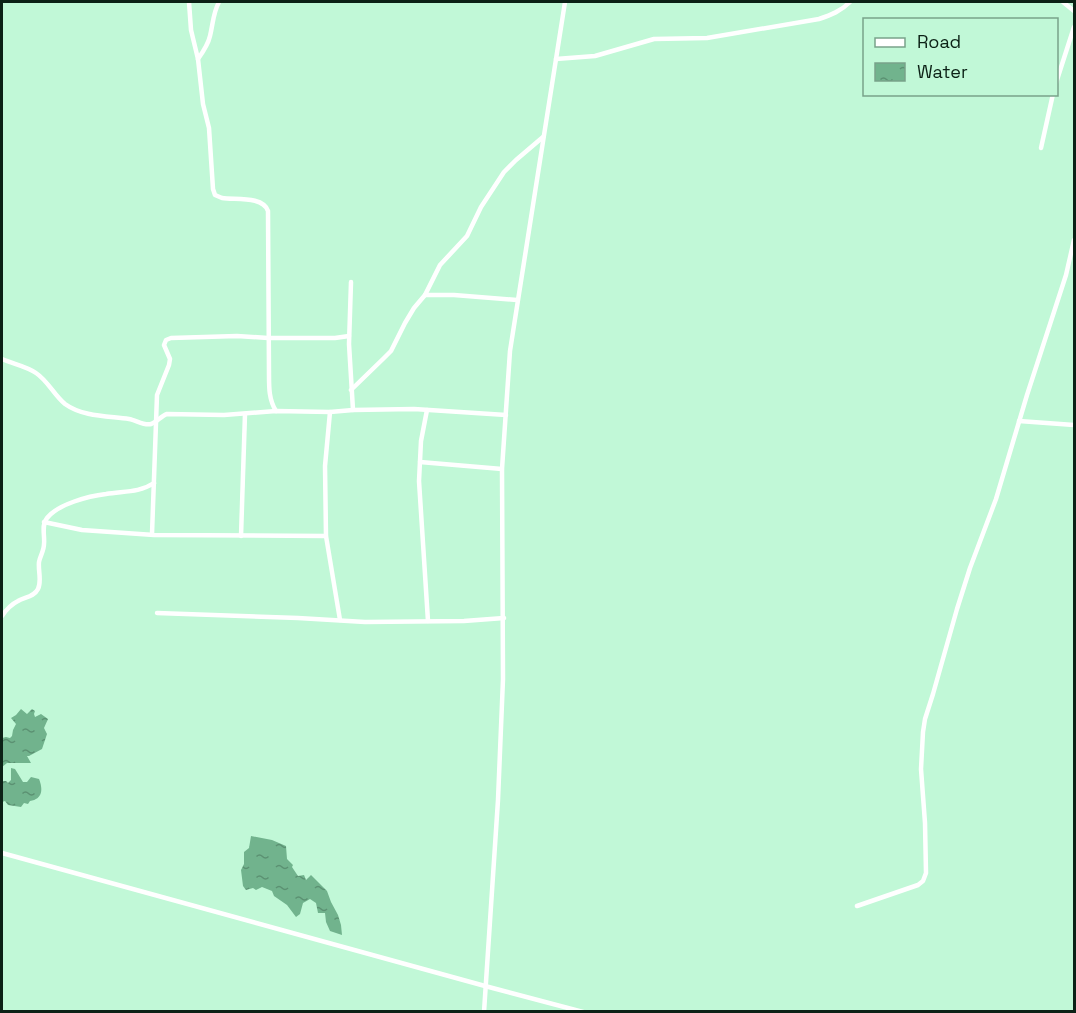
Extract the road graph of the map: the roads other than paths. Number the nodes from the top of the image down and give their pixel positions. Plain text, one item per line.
1 (189, 2) edge
2 (219, 2) edge
3 (565, 2) edge
4 (850, 2) edge
5 (1063, 2) edge
6 (1074, 11) edge
7 (1074, 27) edge
8 (198, 59) junction
9 (556, 59) junction
10 (1058, 77) edge
11 (1053, 96) edge
12 (543, 137) junction
13 (1041, 148) dead end
14 (1074, 240) edge
15 (351, 282) dead end
16 (425, 295) junction
17 (517, 300) junction
18 (349, 336) junction
19 (268, 338) junction
20 (2, 359) edge
21 (351, 390) junction
22 (353, 410) junction
23 (427, 410) junction
24 (276, 411) junction
25 (330, 412) junction
26 (245, 414) junction
27 (506, 415) junction
28 (157, 420) junction
29 (1019, 421) junction
30 (1074, 426) edge
31 (420, 462) junction
32 (502, 469) junction
33 (154, 483) junction
34 (44, 522) junction
35 (152, 534) junction
36 (241, 536) junction
37 (326, 536) junction
38 (157, 613) dead end
39 (2, 616) edge
40 (504, 618) junction
41 (340, 620) junction
42 (428, 621) junction
43 (2, 853) edge
44 (857, 906) dead end
45 (485, 986) junction
46 (484, 1011) edge
47 (583, 1011) edge

1 - 8 street
2 - 8 street
3 - 9 street
4 - 9 street
5 - 6 street
7 - 10 street
8 - 19 street
9 - 12 street
11 - 13 street
12 - 16 street
12 - 17 street
14 - 29 street
15 - 18 street
16 - 17 street
16 - 21 street
17 - 27 street
18 - 19 street
18 - 21 street
19 - 24 street
19 - 28 street
20 - 28 street
21 - 22 street
22 - 23 street
22 - 25 street
23 - 27 street
23 - 31 street
24 - 25 street
24 - 26 street
25 - 37 street
26 - 28 street
26 - 36 street
27 - 32 street
28 - 33 street
29 - 30 street
29 - 44 street
31 - 32 street
31 - 42 street
32 - 40 street
33 - 34 street
33 - 35 street
34 - 35 street
34 - 39 street
35 - 36 street
36 - 37 street
37 - 41 street
38 - 41 street
40 - 42 street
40 - 45 street
41 - 42 street
43 - 45 street
45 - 46 street
45 - 47 street

